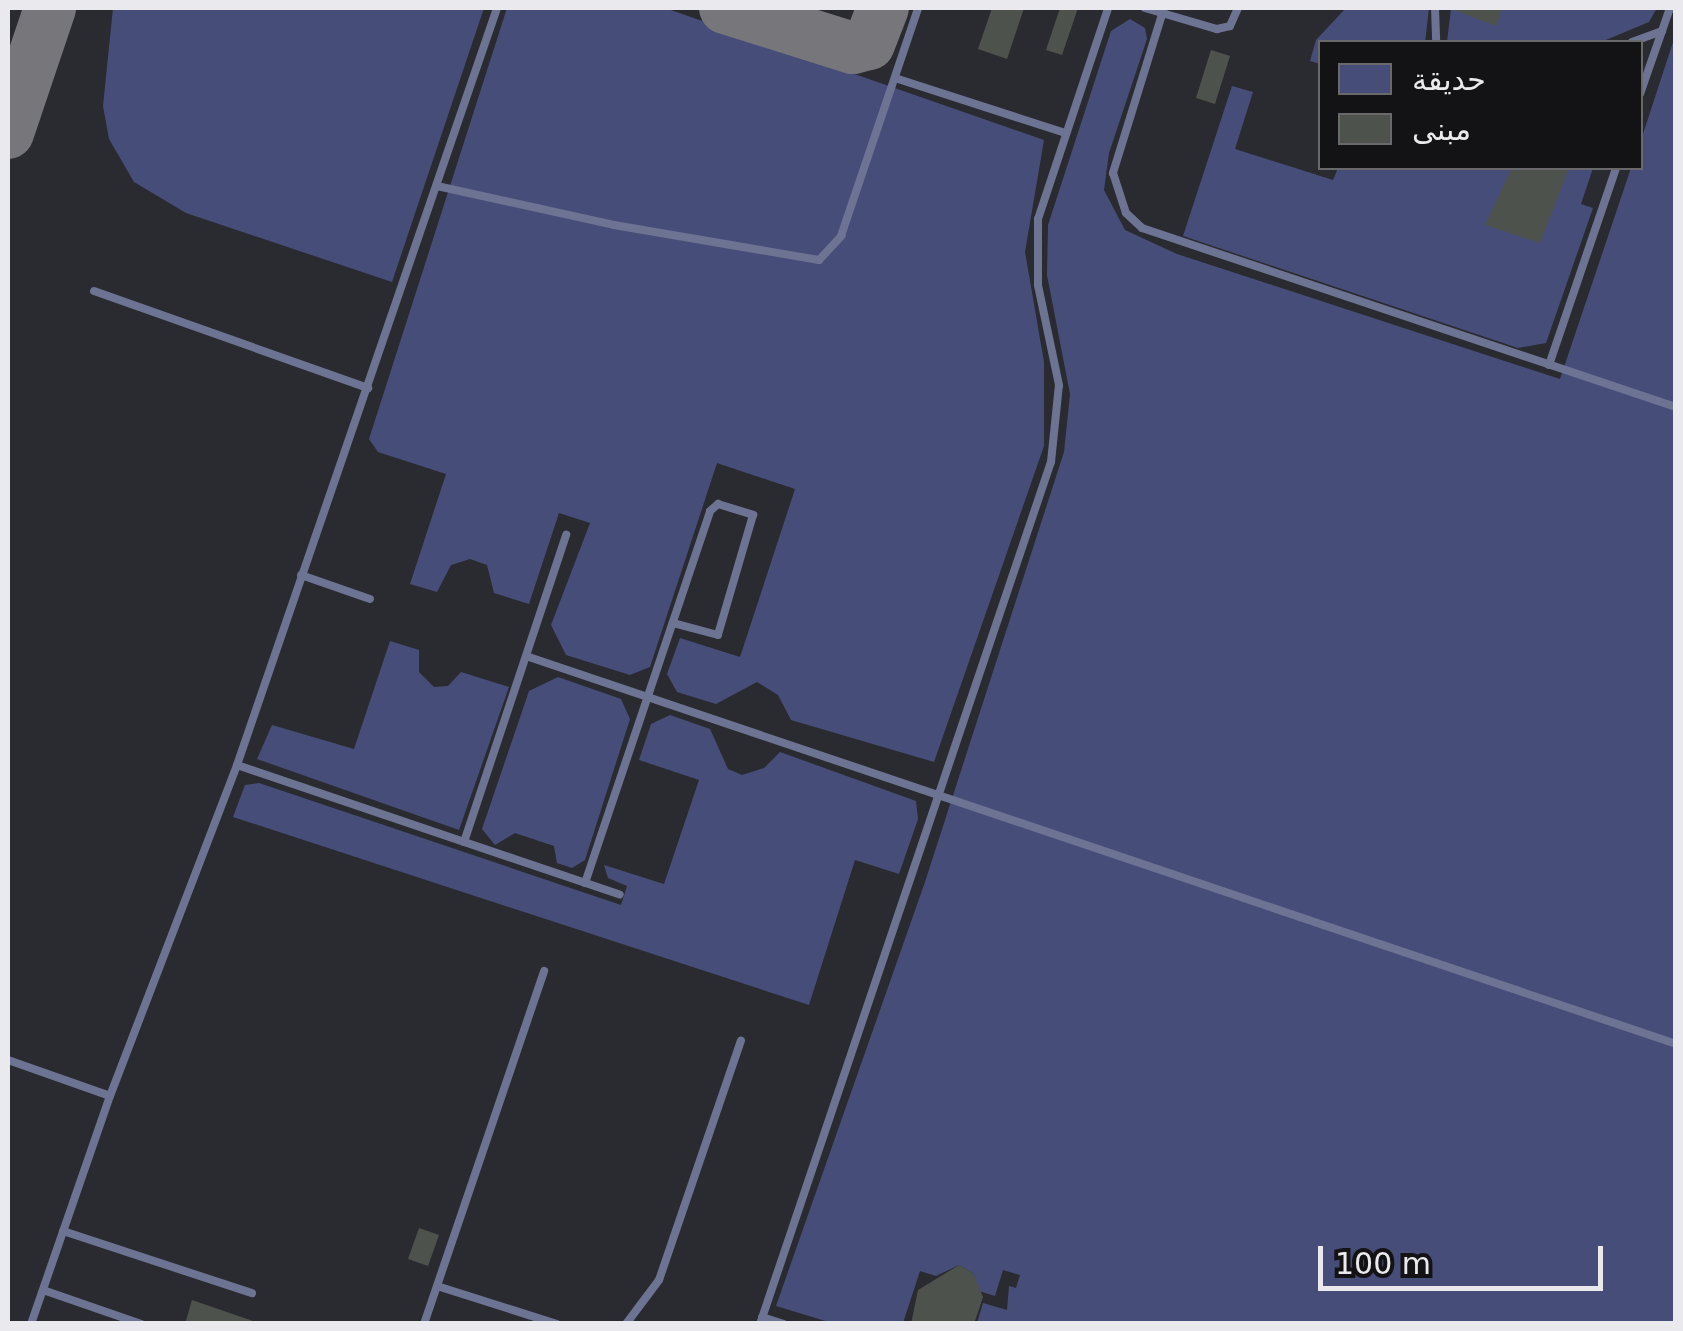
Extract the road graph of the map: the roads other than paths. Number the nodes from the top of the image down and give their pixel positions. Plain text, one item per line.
1 (497, 8) edge
2 (918, 8) edge
3 (1108, 8) edge
4 (1145, 8) edge
5 (1238, 8) edge
6 (1435, 8) edge
7 (1670, 8) edge
8 (1163, 10) edge
9 (1662, 31) junction
10 (1436, 40) edge
11 (1637, 40) edge
12 (895, 78) junction
13 (1643, 85) edge
14 (1065, 134) junction
15 (1615, 170) edge
16 (437, 186) junction
17 (94, 291) dead end
18 (1549, 365) junction
19 (368, 388) junction
20 (1676, 407) edge
21 (566, 535) dead end
22 (301, 575) junction
23 (370, 599) dead end
24 (673, 623) junction
25 (526, 656) junction
26 (649, 697) junction
27 (237, 766) junction
28 (939, 795) junction
29 (464, 842) junction
30 (585, 883) junction
31 (620, 895) dead end
32 (544, 971) dead end
33 (741, 1041) dead end
34 (1676, 1044) edge
35 (8, 1060) edge
36 (110, 1096) junction
37 (63, 1231) junction
38 (437, 1286) junction
39 (43, 1290) junction
40 (252, 1293) dead end
41 (761, 1320) edge
42 (31, 1324) edge
43 (141, 1324) edge
44 (424, 1324) edge
45 (558, 1324) edge
46 (626, 1324) edge
47 (784, 1324) edge

1 - 16 lane
2 - 12 lane
3 - 14 lane
4 - 8 lane
5 - 8 lane
6 - 10 lane
7 - 9 lane
8 - 18 lane
9 - 11 lane
9 - 13 lane
12 - 14 lane
12 - 16 lane
14 - 28 lane
15 - 18 lane
16 - 19 lane
17 - 19 lane
18 - 20 lane
19 - 22 lane
21 - 25 lane
22 - 23 lane
22 - 27 lane
24 - 24 lane
24 - 26 lane
25 - 26 lane
25 - 29 lane
26 - 28 lane
26 - 30 lane
27 - 29 lane
27 - 36 lane
28 - 34 lane
28 - 41 lane
29 - 30 lane
30 - 31 lane
32 - 38 lane
33 - 46 lane
35 - 36 lane
36 - 37 lane
37 - 39 lane
37 - 40 lane
38 - 44 lane
38 - 45 lane
39 - 42 lane
39 - 43 lane
41 - 47 lane

